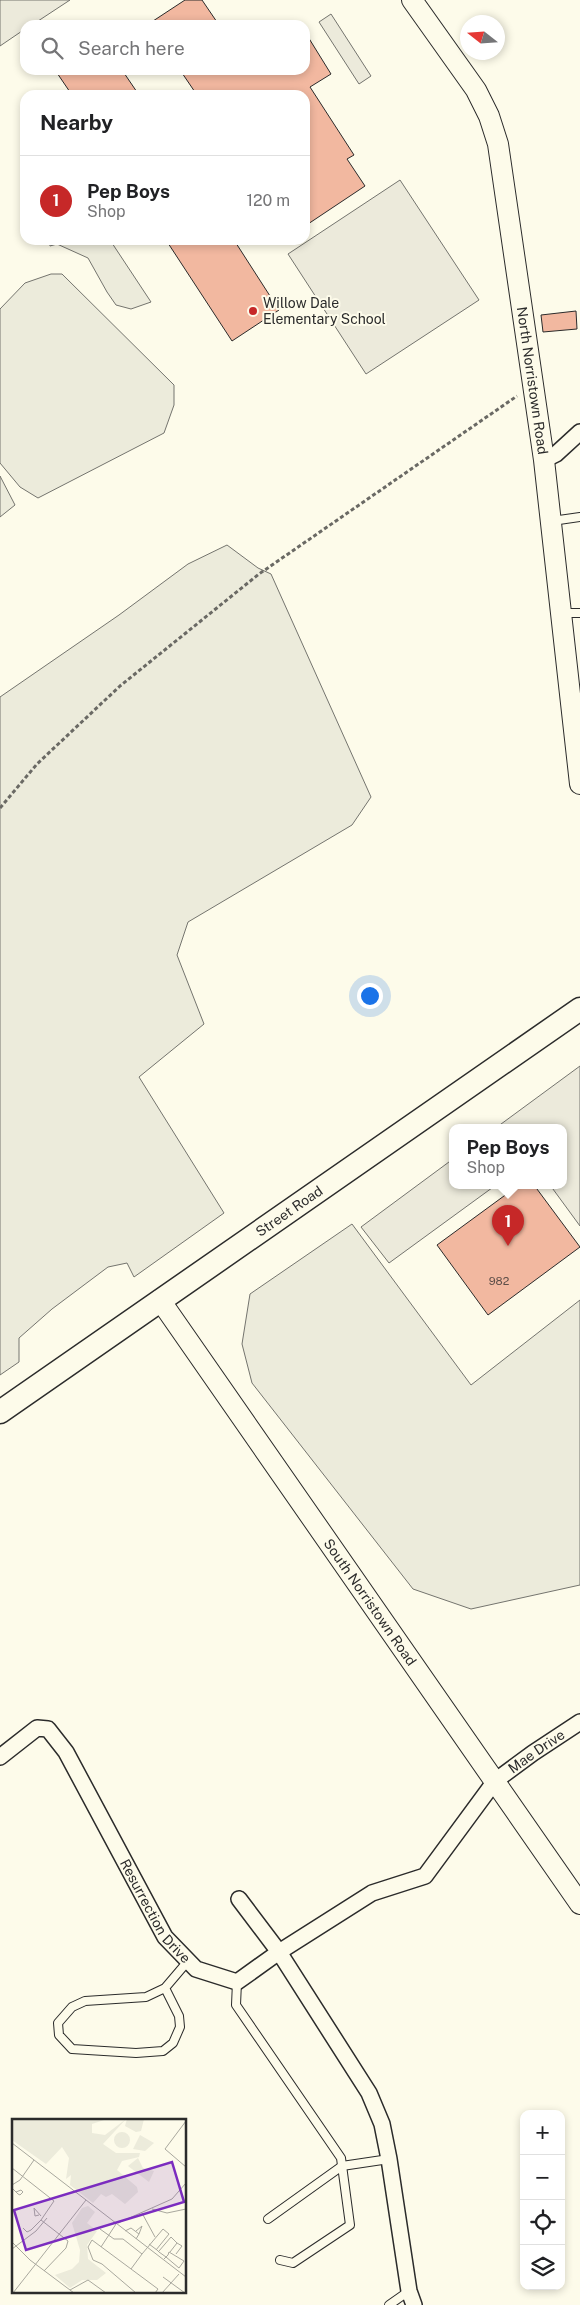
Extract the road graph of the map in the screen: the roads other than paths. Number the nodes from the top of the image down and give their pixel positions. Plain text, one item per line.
1 (412, 0) edge
2 (580, 432) edge
3 (544, 460) junction
4 (580, 518) edge
5 (551, 521) junction
6 (571, 613) edge
7 (580, 784) edge
8 (580, 1009) edge
9 (160, 1300) junction
10 (0, 1412) edge
11 (580, 1722) edge
12 (0, 1757) edge
13 (495, 1781) junction
14 (239, 1899) dead end
15 (580, 1904) edge
16 (279, 1952) junction
17 (188, 1961) junction
18 (237, 1982) junction
19 (165, 1988) junction
20 (389, 2159) junction
21 (342, 2166) junction
22 (268, 2219) dead end
23 (280, 2260) dead end
24 (412, 2298) edge
25 (389, 2305) edge

1 - 3 street, North Norristown Road
2 - 3 street
3 - 5 street, North Norristown Road
4 - 5 lane
5 - 6 street, North Norristown Road
6 - 7 street, North Norristown Road
8 - 9 main road, Street Road
9 - 10 main road, Street Road
9 - 13 street, South Norristown Road
11 - 13 street, Mae Drive
12 - 17 street, Resurrection Drive
13 - 15 street, South Norristown Road
13 - 16 street
14 - 16 street
16 - 18 street
16 - 20 street
17 - 18 street, Resurrection Drive
17 - 19 lane
18 - 21 lane
19 - 19 lane
20 - 21 lane
20 - 24 street
21 - 22 lane
21 - 23 lane
24 - 25 lane

